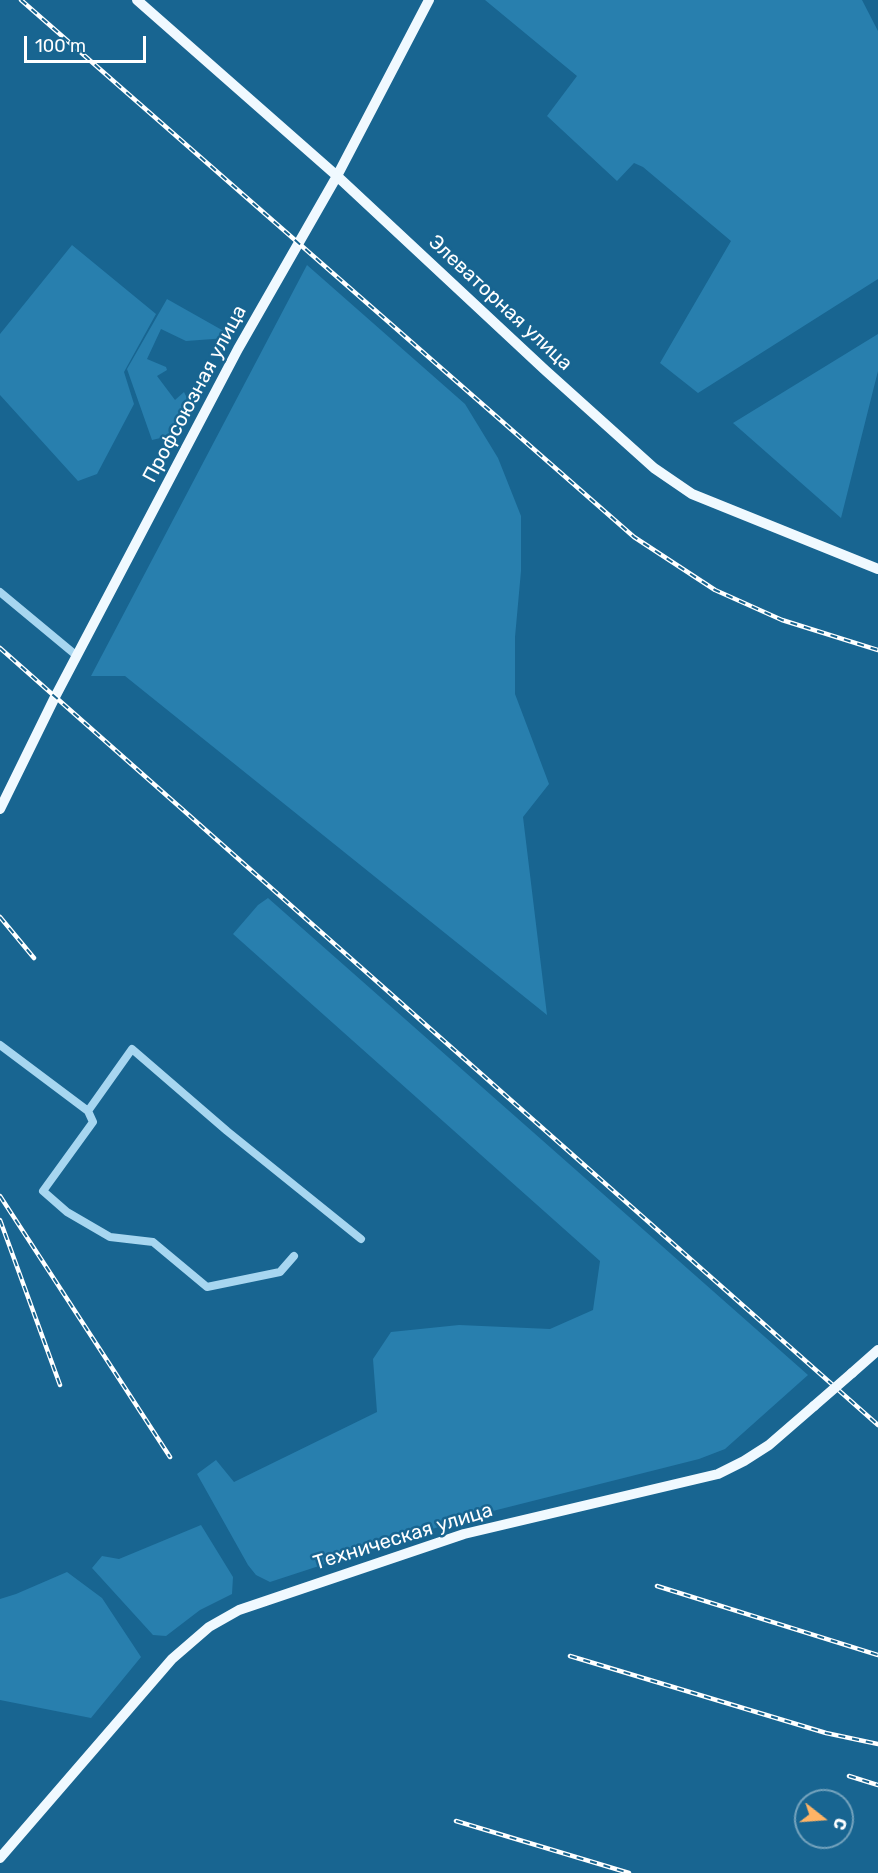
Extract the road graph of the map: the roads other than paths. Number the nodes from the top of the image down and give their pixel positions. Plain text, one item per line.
1 (137, 0) edge
2 (429, 0) edge
3 (337, 176) junction
4 (878, 569) edge
5 (0, 592) edge
6 (77, 656) junction
7 (0, 809) edge
8 (0, 1045) edge
9 (88, 1111) junction
10 (361, 1239) dead end
11 (294, 1256) dead end
12 (878, 1350) edge
13 (0, 1858) edge

1 - 3 main road, Элеваторная улица
2 - 3 main road, Профсоюзная улица
3 - 4 main road, Элеваторная улица
3 - 6 main road, Профсоюзная улица
5 - 6 street
6 - 7 main road, Профсоюзная улица
8 - 9 street
9 - 10 street
9 - 11 street
12 - 13 main road, Техническая улица, bridge

